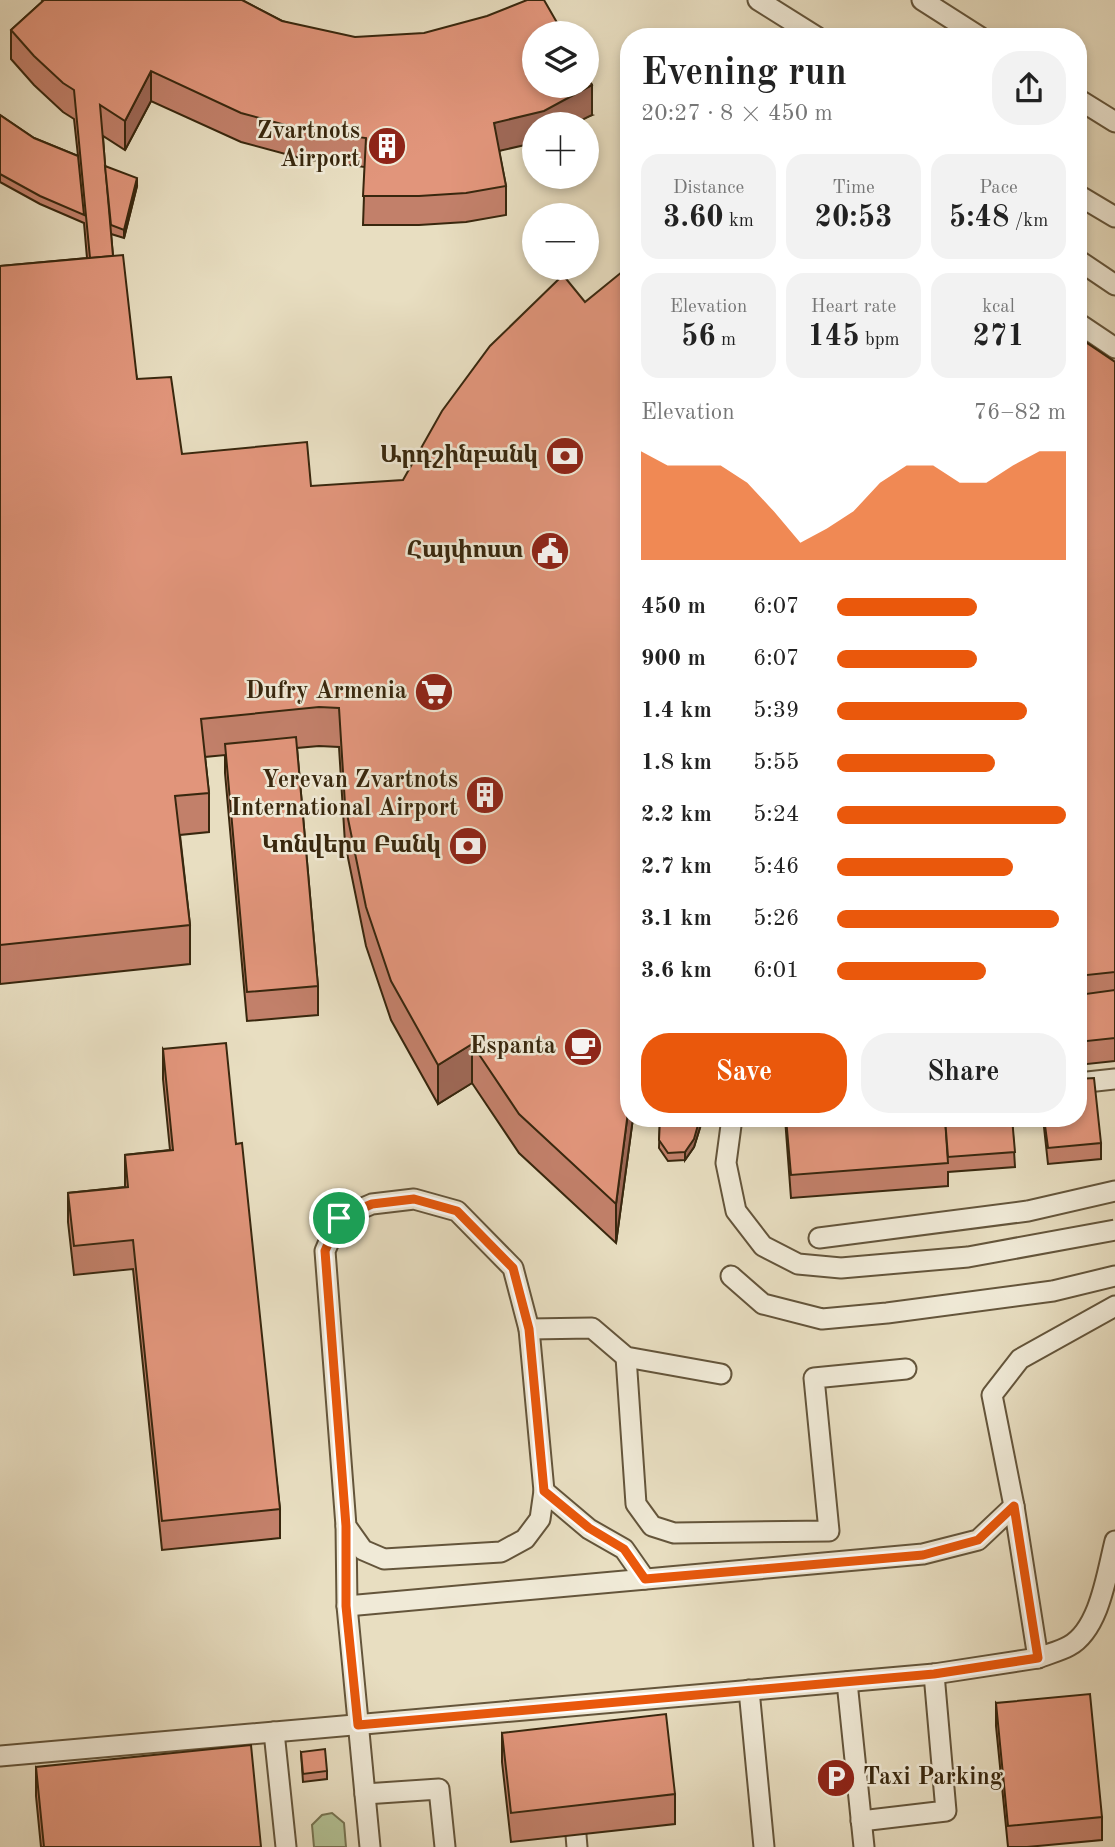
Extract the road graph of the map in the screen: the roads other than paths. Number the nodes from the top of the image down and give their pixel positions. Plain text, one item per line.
1 (758, 0) edge
2 (922, 0) edge
3 (803, 28) edge
4 (966, 28) edge
5 (1087, 105) edge
6 (1115, 122) edge
7 (1087, 200) edge
8 (1115, 217) edge
9 (1087, 266) edge
10 (1115, 285) edge
11 (1087, 329) edge
12 (1115, 348) edge
13 (1115, 1079) edge
14 (1087, 1082) edge
15 (731, 1127) edge
16 (1115, 1191) edge
17 (1115, 1230) edge
18 (819, 1238) dead end
19 (731, 1276) dead end
20 (1115, 1276) edge
21 (1115, 1306) edge
22 (529, 1329) junction
23 (626, 1356) junction
24 (906, 1369) dead end
25 (721, 1374) dead end
26 (544, 1491) junction
27 (1014, 1506) junction
28 (346, 1526) junction
29 (1115, 1541) edge
30 (645, 1579) junction
31 (346, 1606) junction
32 (1038, 1658) junction
33 (934, 1674) junction
34 (846, 1682) junction
35 (749, 1690) junction
36 (564, 1707) junction
37 (358, 1725) junction
38 (566, 1730) edge
39 (274, 1732) junction
40 (0, 1756) edge
41 (365, 1794) junction
42 (861, 1821) junction
43 (286, 1847) edge
44 (370, 1847) edge
45 (444, 1847) edge
46 (764, 1847) edge
47 (864, 1847) edge

1 - 3 lane
2 - 4 lane
5 - 6 lane
7 - 8 lane
9 - 10 lane
11 - 12 lane
13 - 14 lane
15 - 17 lane, bridge
16 - 18 lane
19 - 20 lane
21 - 27 lane
22 - 23 lane
22 - 26 lane
22 - 28 lane
23 - 24 lane
23 - 25 lane
26 - 28 lane
26 - 30 lane
27 - 30 lane
27 - 32 lane
28 - 31 lane
29 - 32 lane
30 - 31 lane
31 - 37 lane
32 - 33 lane
33 - 34 lane
33 - 42 lane
34 - 35 lane
34 - 42 lane
35 - 36 lane
35 - 46 lane
36 - 37 lane
36 - 38 lane
37 - 39 lane
37 - 41 lane
39 - 40 lane
39 - 43 lane
41 - 44 lane
41 - 45 lane
42 - 47 lane

